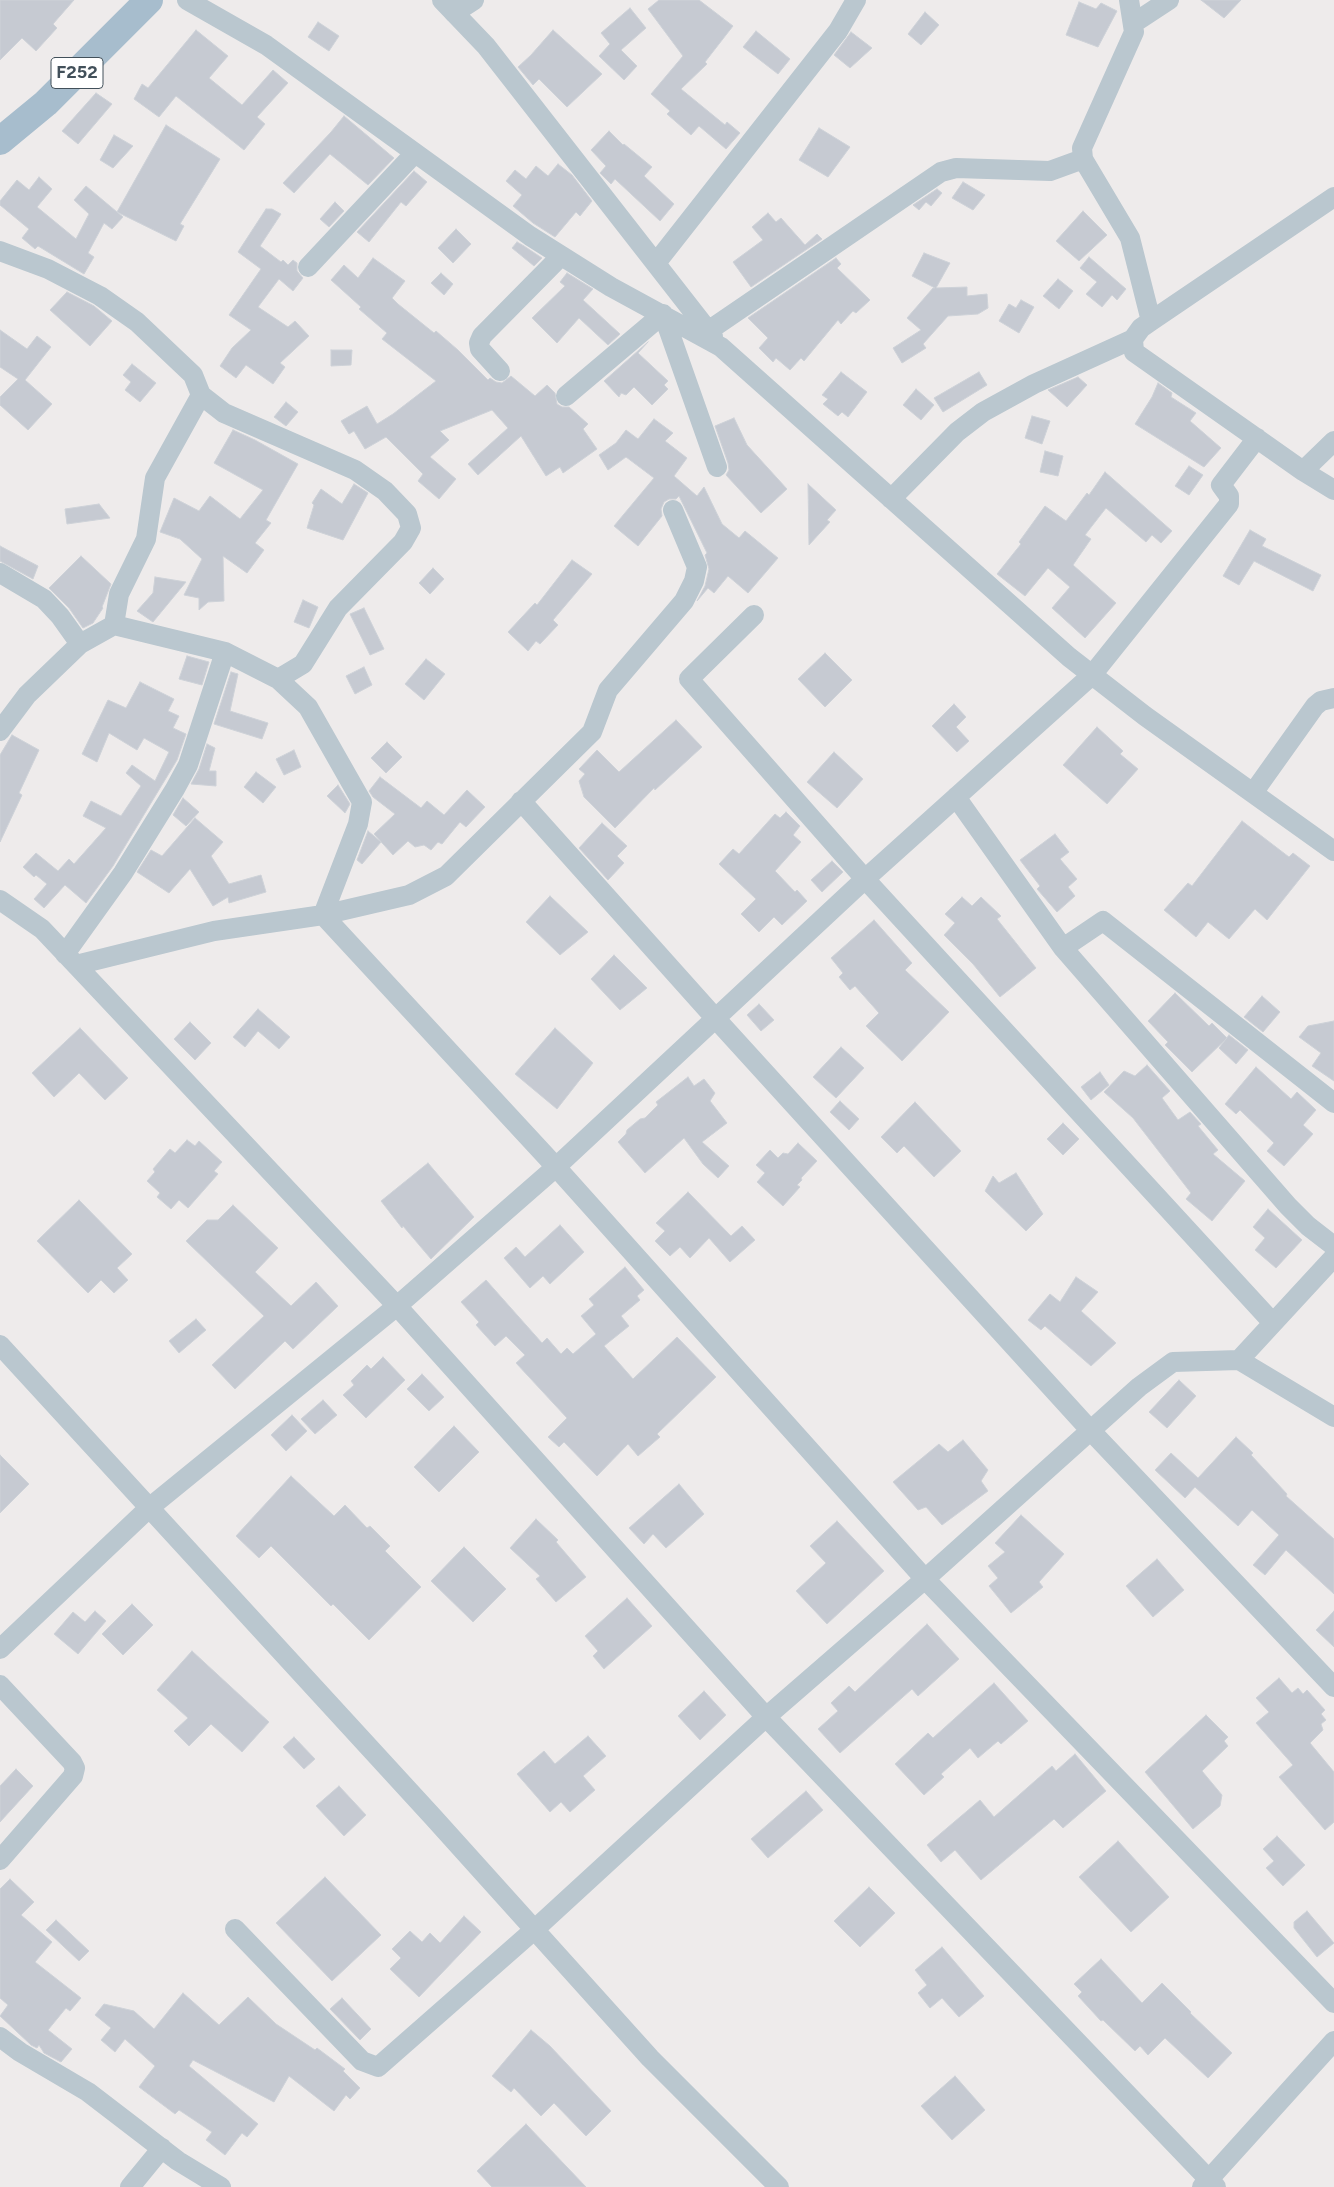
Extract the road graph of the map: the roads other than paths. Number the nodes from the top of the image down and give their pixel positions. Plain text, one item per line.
1 (150, 0) edge
2 (187, 0) edge
3 (474, 0) edge
4 (856, 0) edge
5 (1129, 0) edge
6 (1169, 0) edge
7 (448, 6) edge
8 (1134, 23) junction
9 (0, 141) edge
10 (414, 154) junction
11 (1083, 159) junction
12 (1334, 197) edge
13 (0, 251) edge
14 (561, 256) junction
15 (656, 264) junction
16 (308, 267) dead end
17 (663, 314) junction
18 (1151, 321) junction
19 (708, 331) junction
20 (1133, 339) junction
21 (721, 347) junction
22 (500, 371) dead end
23 (201, 395) junction
24 (566, 396) dead end
25 (1257, 438) junction
26 (1334, 441) edge
27 (717, 467) dead end
28 (1303, 472) junction
29 (1334, 490) edge
30 (891, 499) junction
31 (673, 510) dead end
32 (0, 573) edge
33 (754, 615) dead end
34 (114, 625) junction
35 (80, 644) junction
36 (225, 652) junction
37 (1092, 675) junction
38 (278, 679) junction
39 (1334, 698) edge
40 (0, 731) edge
41 (1253, 793) junction
42 (956, 797) junction
43 (521, 801) junction
44 (1334, 851) edge
45 (865, 879) junction
46 (0, 900) edge
47 (323, 915) junction
48 (1063, 948) junction
49 (70, 959) junction
50 (716, 1019) junction
51 (1334, 1103) edge
52 (556, 1167) junction
53 (1334, 1246) edge
54 (1334, 1257) edge
55 (397, 1306) junction
56 (1273, 1323) junction
57 (0, 1345) edge
58 (1239, 1360) junction
59 (1334, 1417) edge
60 (1090, 1431) junction
61 (149, 1508) junction
62 (926, 1579) junction
63 (0, 1648) edge
64 (0, 1685) edge
65 (1334, 1688) edge
66 (766, 1717) junction
67 (0, 1860) edge
68 (235, 1929) dead end
69 (534, 1930) junction
70 (1334, 2003) edge
71 (0, 2036) edge
72 (1334, 2041) edge
73 (162, 2148) junction
74 (1209, 2184) edge
75 (130, 2187) edge
76 (221, 2187) edge
77 (779, 2187) edge

1 - 9 main road, F252
2 - 10 street
3 - 7 street
4 - 15 street
5 - 8 street
6 - 8 street
7 - 15 street
8 - 11 street
10 - 14 street
10 - 16 street
11 - 18 street
11 - 19 street
12 - 18 street
13 - 23 street
14 - 17 street
14 - 22 street
15 - 19 street
17 - 21 street
17 - 24 street
17 - 27 street
18 - 20 street
19 - 21 street
20 - 25 street
20 - 30 street
21 - 30 street
23 - 34 street
23 - 38 street
25 - 28 street
25 - 37 street
26 - 28 street
28 - 29 street
30 - 37 street
31 - 43 street
32 - 35 street
33 - 45 street
34 - 35 street
34 - 36 street
35 - 40 street
36 - 38 street
36 - 49 street
37 - 41 street
37 - 42 street
38 - 47 street
39 - 41 street
41 - 44 street
42 - 45 street
42 - 48 street
43 - 47 street
43 - 50 street
45 - 50 street
45 - 56 street
46 - 49 street
47 - 49 street
47 - 52 street
48 - 51 street
48 - 53 street
49 - 55 street
50 - 52 street
50 - 60 street
52 - 55 street
52 - 62 street
54 - 56 street
55 - 61 street
55 - 66 street
56 - 58 street
57 - 61 street
58 - 59 street
58 - 60 street
60 - 62 street
60 - 65 street
61 - 63 street
61 - 69 street
62 - 66 street
62 - 70 street
64 - 67 street
66 - 69 street
66 - 74 street
68 - 69 street
69 - 77 street
71 - 73 street
72 - 74 street
73 - 75 street
73 - 76 street

